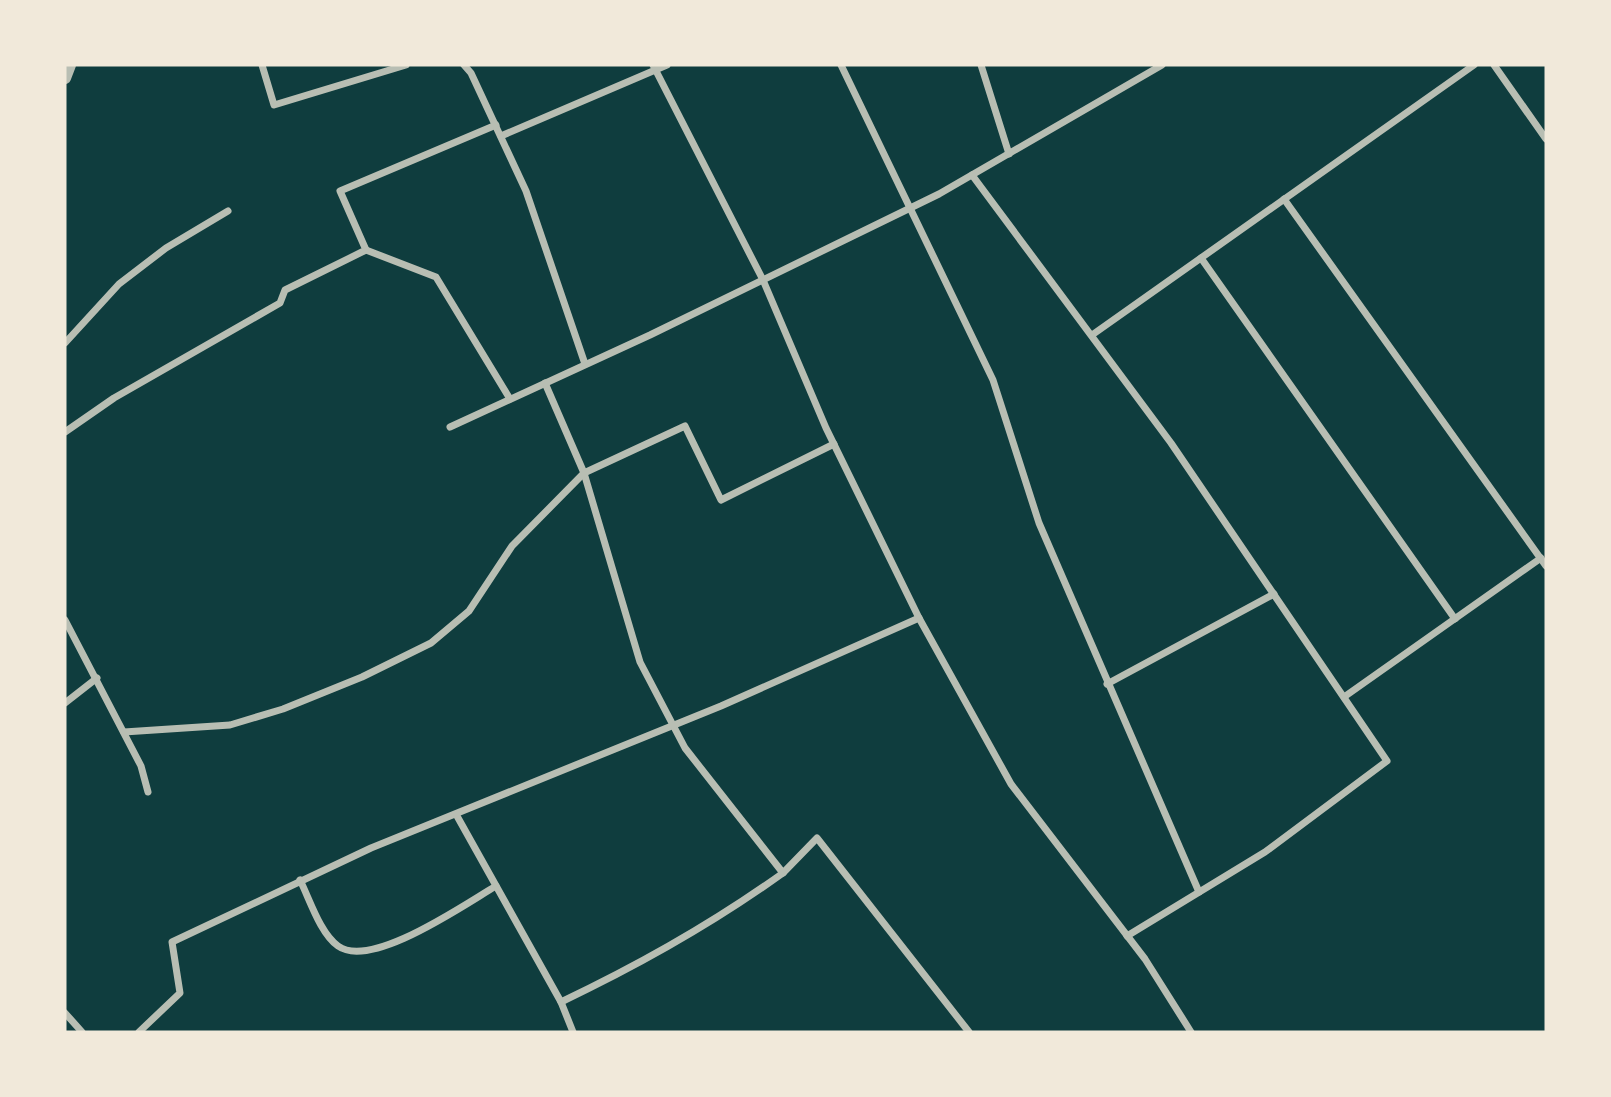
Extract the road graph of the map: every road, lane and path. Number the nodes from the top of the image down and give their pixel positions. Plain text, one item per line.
1 (71, 65) edge
2 (262, 65) edge
3 (406, 65) edge
4 (464, 65) edge
5 (667, 65) edge
6 (841, 65) edge
7 (981, 65) edge
8 (1162, 65) edge
9 (1474, 65) edge
10 (1494, 65) edge
11 (655, 68) edge
12 (65, 78) edge
13 (496, 125) junction
14 (501, 136) junction
15 (1546, 139) edge
16 (1009, 154) junction
17 (972, 175) junction
18 (1284, 199) junction
19 (910, 208) junction
20 (228, 211) dead end
21 (366, 250) junction
22 (1201, 258) junction
23 (763, 279) junction
24 (1092, 335) junction
25 (65, 343) edge
26 (585, 364) junction
27 (545, 383) junction
28 (510, 399) junction
29 (450, 427) dead end
30 (65, 432) edge
31 (834, 444) junction
32 (584, 473) junction
33 (1541, 558) junction
34 (1546, 566) edge
35 (1274, 594) junction
36 (919, 618) junction
37 (1455, 619) junction
38 (65, 620) edge
39 (97, 678) junction
40 (1107, 684) junction
41 (1344, 697) junction
42 (65, 703) edge
43 (673, 725) junction
44 (124, 732) junction
45 (148, 792) dead end
46 (457, 816) junction
47 (783, 873) junction
48 (300, 880) junction
49 (496, 886) junction
50 (1199, 892) junction
51 (1127, 936) junction
52 (561, 1002) junction
53 (65, 1013) edge
54 (82, 1032) edge
55 (139, 1032) edge
56 (573, 1032) edge
57 (969, 1032) edge
58 (1191, 1032) edge

1 - 12 street
2 - 3 street
4 - 13 street
5 - 11 street
6 - 19 street
7 - 16 street
8 - 16 street
9 - 18 street
10 - 15 street
11 - 14 street
11 - 23 street
13 - 14 street
13 - 21 street
14 - 26 street
16 - 17 street
17 - 19 street
17 - 24 street
18 - 22 street
18 - 33 street
19 - 23 street
19 - 40 street
20 - 25 street
21 - 28 street
21 - 30 street
22 - 24 street
22 - 37 street
23 - 26 street
23 - 31 street
24 - 35 street
26 - 27 street
27 - 28 street
27 - 32 street
28 - 29 street
31 - 32 street
31 - 36 street
32 - 43 street
32 - 44 street
33 - 34 street
33 - 37 street
35 - 40 street
35 - 41 street
36 - 43 street
36 - 51 street
37 - 41 street
38 - 39 street
39 - 42 street
39 - 44 street
40 - 50 street
41 - 50 street
43 - 46 street
43 - 47 street
44 - 45 street
46 - 48 street
46 - 49 street
47 - 52 street
47 - 57 street
48 - 49 street
48 - 55 street
49 - 52 street
50 - 51 street
51 - 58 street
52 - 56 street
53 - 54 street

